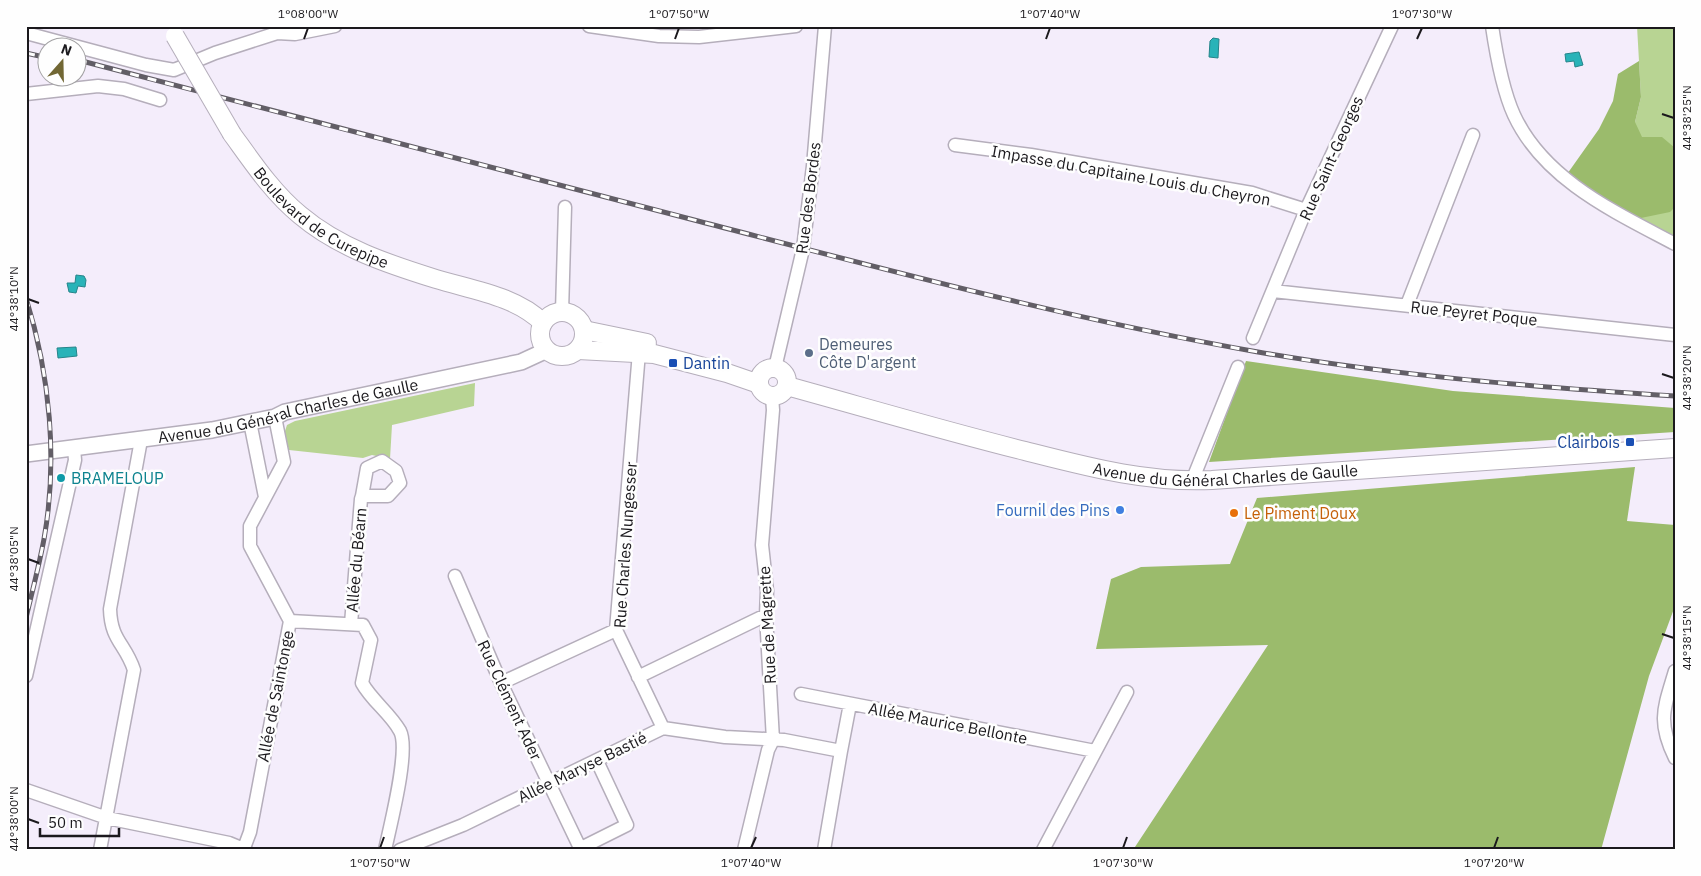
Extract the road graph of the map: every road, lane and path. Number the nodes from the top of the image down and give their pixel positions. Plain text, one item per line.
1 (335, 26) edge
2 (589, 26) edge
3 (796, 26) edge
4 (825, 26) edge
5 (1392, 26) edge
6 (1492, 26) edge
7 (282, 29) edge
8 (172, 31) edge
9 (26, 33) edge
10 (26, 94) edge
11 (160, 100) dead end
12 (1473, 135) dead end
13 (955, 145) dead end
14 (564, 207) dead end
15 (1306, 210) junction
16 (1675, 244) edge
17 (1273, 290) junction
18 (1407, 305) junction
19 (562, 312) junction
20 (543, 323) junction
21 (584, 330) junction
22 (1675, 335) edge
23 (1253, 338) dead end
24 (547, 350) junction
25 (578, 350) junction
26 (639, 352) junction
27 (1238, 367) dead end
28 (765, 376) junction
29 (787, 386) junction
30 (772, 397) junction
31 (275, 417) junction
32 (250, 422) junction
33 (141, 440) junction
34 (1675, 448) edge
35 (74, 449) junction
36 (26, 454) edge
37 (1192, 481) junction
38 (362, 496) dead end
39 (265, 497) junction
40 (455, 576) dead end
41 (766, 615) junction
42 (290, 621) junction
43 (351, 624) junction
44 (616, 630) junction
45 (1675, 671) edge
46 (26, 676) edge
47 (638, 677) junction
48 (501, 683) junction
49 (1127, 692) dead end
50 (801, 694) dead end
51 (850, 704) junction
52 (663, 728) junction
53 (773, 740) junction
54 (841, 751) junction
55 (1095, 752) junction
56 (1675, 758) edge
57 (597, 761) junction
58 (550, 784) junction
59 (26, 790) edge
60 (107, 818) junction
61 (245, 849) edge
62 (581, 849) edge
63 (100, 850) edge
64 (385, 850) edge
65 (400, 850) edge
66 (744, 850) edge
67 (824, 850) edge
68 (1043, 850) edge

1 - 7 street
2 - 3 street
4 - 28 street, Rue des Bordes
5 - 15 street, Rue Saint-Georges
6 - 16 street
7 - 9 street
8 - 20 main road, Boulevard de Curepipe, bridge
10 - 11 street
12 - 18 street
13 - 15 street, Impasse du Capitaine Louis du Cheyron
14 - 19 street
15 - 17 street, Rue Saint-Georges
17 - 18 street, Rue Peyret Poque
17 - 23 street, Rue Saint-Georges
18 - 22 street, Rue Peyret Poque
19 - 20 main road
19 - 21 main road
20 - 24 main road
21 - 25 main road
21 - 28 main road
24 - 25 main road
24 - 31 street, Avenue du Général Charles de Gaulle
25 - 26 main road
26 - 28 main road
26 - 44 street, Rue Charles Nungesser
27 - 37 street
28 - 29 main road
28 - 30 main road
29 - 30 main road
29 - 37 main road, Avenue du Général Charles de Gaulle
30 - 41 street, Rue de Magrette
31 - 32 street, Avenue du Général Charles de Gaulle
31 - 39 street, Allée de Saintonge
32 - 33 street, Avenue du Général Charles de Gaulle
32 - 39 street
33 - 35 street, Avenue du Général Charles de Gaulle
33 - 60 street
34 - 37 main road, Avenue du Général Charles de Gaulle
35 - 36 street, Avenue du Général Charles de Gaulle
35 - 46 street
38 - 43 street, Allée du Béarn
39 - 42 street, Allée de Saintonge
40 - 48 street, Rue Clément Ader
41 - 47 street
41 - 53 street, Rue de Magrette
42 - 43 street
42 - 61 street, Allée de Saintonge
43 - 64 street
44 - 47 street, Rue Charles Nungesser
44 - 48 street
45 - 56 street
47 - 52 street, Rue Charles Nungesser
48 - 58 street, Rue Clément Ader
49 - 55 street
50 - 51 street, Allée Maurice Bellonte
51 - 54 street
51 - 55 street, Allée Maurice Bellonte
52 - 53 street, Allée Maryse Bastié
52 - 57 street, Allée Maryse Bastié
53 - 54 street, Allée Maryse Bastié
53 - 66 street, Rue de Magrette
54 - 67 street
55 - 68 street
57 - 58 street, Allée Maryse Bastié
57 - 62 street
58 - 62 street, Rue Clément Ader
58 - 65 street, Allée Maryse Bastié
59 - 60 street
60 - 61 street
60 - 63 street

